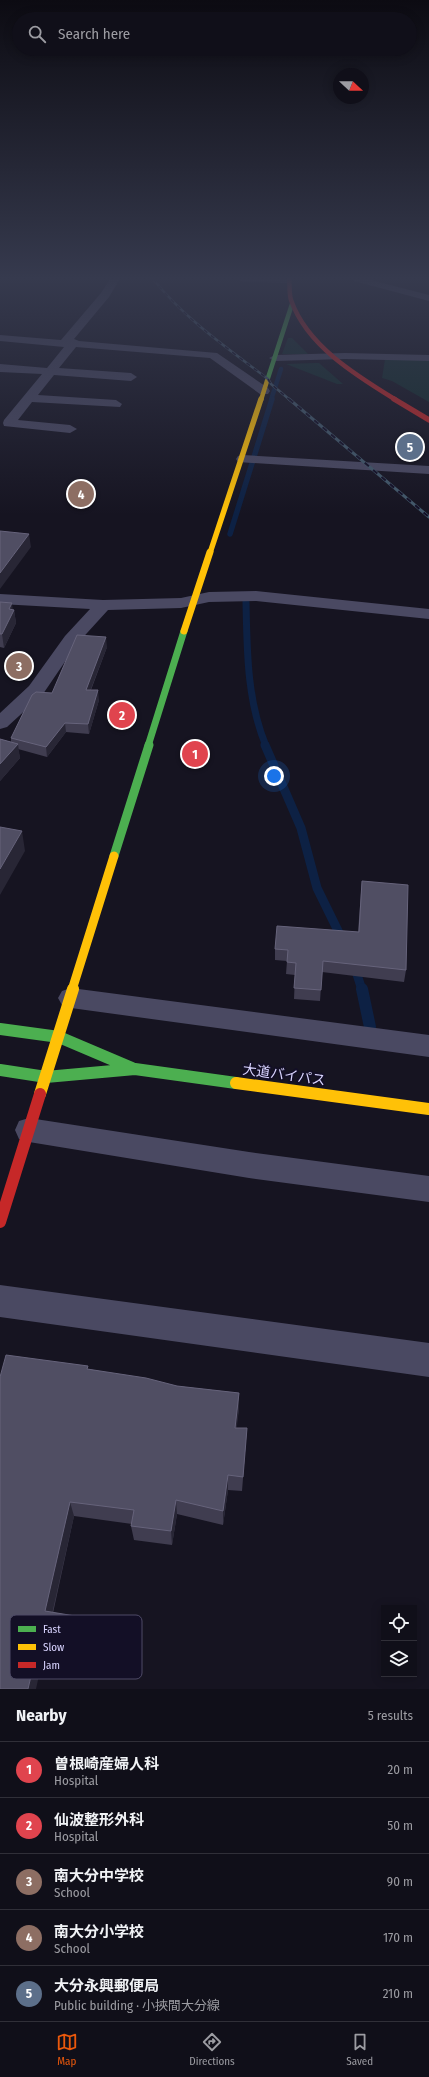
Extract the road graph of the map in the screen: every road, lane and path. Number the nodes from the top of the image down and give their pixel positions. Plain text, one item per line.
1 (61, 358) edge
2 (217, 358) edge
3 (275, 358) joint
4 (286, 358) edge
5 (336, 358) edge
6 (0, 368) edge
7 (52, 372) junction
8 (131, 377) dead end
9 (264, 391) junction
10 (30, 398) junction
11 (116, 404) dead end
12 (429, 420) edge
13 (70, 429) dead end
14 (242, 459) junction
15 (429, 470) edge
16 (0, 599) edge
17 (194, 600) junction
18 (103, 606) junction
19 (429, 614) edge
20 (0, 723) edge
21 (71, 998) junction
22 (0, 1029) edge
23 (59, 1037) junction
24 (429, 1046) edge
25 (135, 1069) junction
26 (0, 1070) edge
27 (46, 1077) junction
28 (429, 1109) edge
29 (29, 1130) junction
30 (429, 1189) edge
31 (0, 1222) edge
32 (0, 1301) edge
33 (429, 1360) edge

1 - 7 street
2 - 9 street
3 - 4 street
3 - 9 main road
5 - 12 main road
6 - 7 street
7 - 8 street
7 - 10 street
9 - 14 main road
10 - 11 street
10 - 13 street
14 - 15 street
14 - 17 main road
16 - 18 street
17 - 18 street
17 - 19 street
17 - 21 main road
18 - 20 street
21 - 23 main road
21 - 24 street
22 - 23 main road, 大道バイパス
23 - 25 main road, 大道バイパス
23 - 27 main road
25 - 27 main road, 大道バイパス
25 - 28 main road, 大道バイパス
26 - 27 main road, 大道バイパス
27 - 29 main road
29 - 30 street
29 - 31 main road
32 - 33 street

